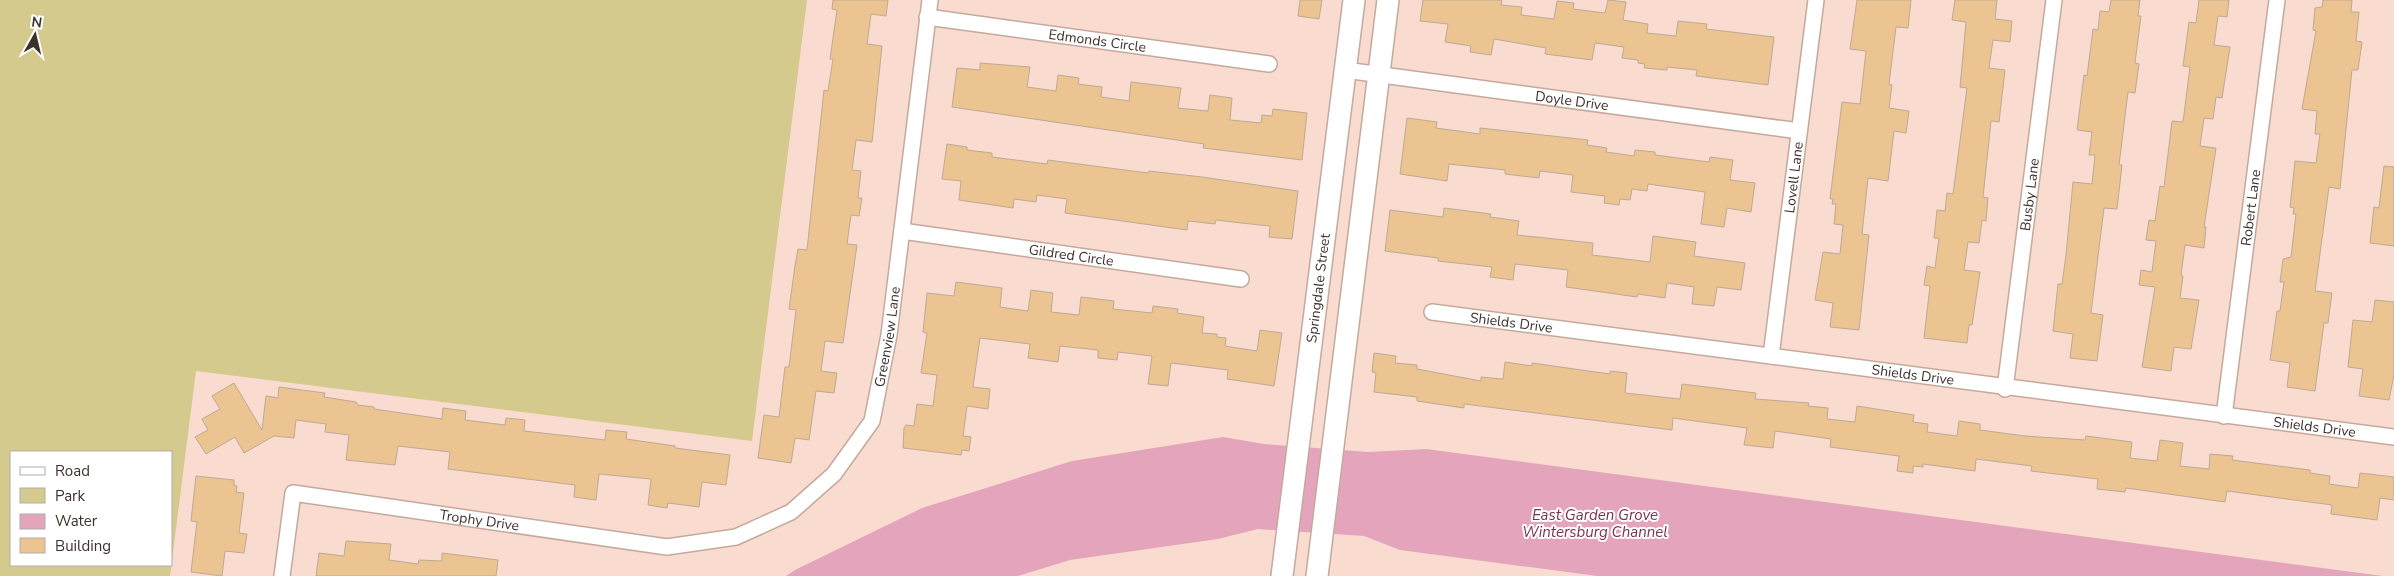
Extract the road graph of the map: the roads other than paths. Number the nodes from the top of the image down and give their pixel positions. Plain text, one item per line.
1 (930, 0) edge
2 (1354, 0) edge
3 (1388, 0) edge
4 (1816, 0) edge
5 (2054, 0) edge
6 (2277, 0) edge
7 (927, 17) junction
8 (1269, 64) dead end
9 (1345, 70) junction
10 (1380, 74) junction
11 (1799, 131) junction
12 (902, 231) junction
13 (1241, 279) dead end
14 (1432, 312) dead end
15 (1771, 356) junction
16 (2005, 389) junction
17 (2224, 416) junction
18 (2394, 437) edge
19 (666, 546) joint
20 (282, 576) edge
21 (1282, 576) edge
22 (1317, 576) edge

1 - 7 street, Greenview Lane
2 - 9 main road, Springdale Street
3 - 10 main road
4 - 11 street, Lovell Lane
5 - 16 street, Busby Lane
6 - 17 street, Robert Lane
7 - 8 street, Edmonds Circle
7 - 12 street, Greenview Lane
9 - 10 street, Doyle Drive
9 - 21 main road, Springdale Street
10 - 11 street, Doyle Drive
10 - 22 main road
11 - 15 street, Lovell Lane
12 - 13 street, Gildred Circle
12 - 19 street, Greenview Lane
14 - 15 street, Shields Drive
15 - 16 street, Shields Drive
16 - 17 street, Shields Drive
17 - 18 street, Shields Drive
19 - 20 street, Trophy Drive

